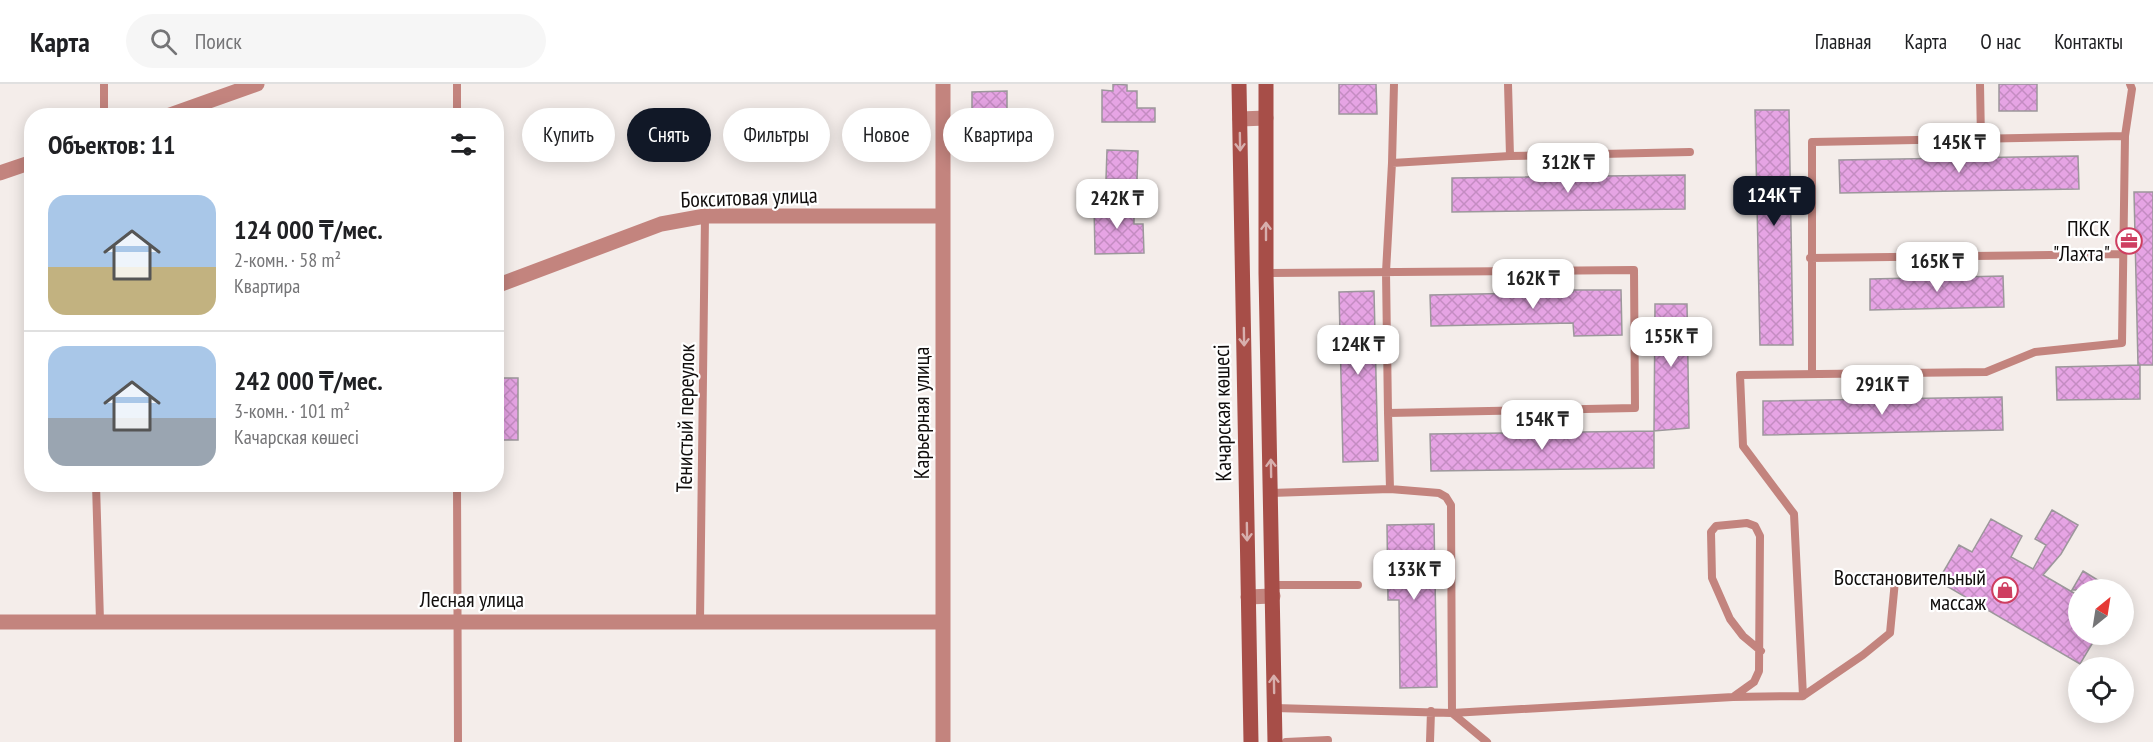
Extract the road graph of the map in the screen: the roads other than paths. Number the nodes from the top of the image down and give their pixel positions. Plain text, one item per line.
1 (104, 84) edge
2 (258, 84) edge
3 (457, 84) edge
4 (943, 84) edge
5 (1239, 84) edge
6 (1266, 84) edge
7 (1394, 84) edge
8 (1508, 84) edge
9 (1980, 84) edge
10 (2130, 84) edge
11 (104, 108) edge
12 (190, 108) edge
13 (457, 108) edge
14 (1266, 118) junction
15 (1240, 119) junction
16 (2125, 136) junction
17 (1981, 140) junction
18 (1690, 152) dead end
19 (1510, 156) junction
20 (1392, 163) junction
21 (24, 165) edge
22 (0, 173) edge
23 (705, 216) junction
24 (943, 216) junction
25 (2123, 254) junction
26 (1810, 258) junction
27 (1386, 272) junction
28 (1266, 273) junction
29 (504, 283) edge
30 (1812, 374) junction
31 (1388, 413) junction
32 (1390, 489) junction
33 (96, 492) edge
34 (457, 492) edge
35 (1271, 493) junction
36 (1895, 581) dead end
37 (1358, 585) dead end
38 (1273, 590) junction
39 (1248, 597) junction
40 (100, 621) junction
41 (700, 621) junction
42 (0, 622) edge
43 (457, 622) junction
44 (943, 622) junction
45 (1761, 651) junction
46 (1803, 696) junction
47 (1733, 697) junction
48 (1275, 708) junction
49 (1431, 711) junction
50 (1452, 712) junction
51 (1328, 740) dead end
52 (458, 742) edge
53 (943, 742) edge
54 (1251, 742) edge
55 (1275, 742) edge
56 (1286, 742) edge
57 (1430, 742) edge
58 (1487, 742) edge

1 - 11 lane
2 - 12 street
3 - 13 lane
4 - 24 street, Карьерная улица
5 - 15 main road, Качарская көшесі
6 - 14 main road
7 - 20 lane
8 - 19 lane
9 - 17 lane
10 - 16 lane
14 - 15 street
28 -> 14 main road
15 -> 39 main road, Качарская көшесі
16 - 17 lane
16 - 25 lane
17 - 26 lane
18 - 19 lane
19 - 20 lane
20 - 27 lane
21 - 22 street
23 - 24 street, Бокситовая улица
23 - 29 street, Бокситовая улица
23 - 41 lane, Тенистый переулок
24 - 44 street, Карьерная улица
25 - 26 lane
25 - 30 lane
26 - 30 lane
27 - 28 lane
27 - 31 lane
27 - 31 lane
35 -> 28 main road
30 - 46 lane
31 - 32 lane
32 - 35 lane
32 - 50 lane
33 - 40 lane
34 - 43 lane
35 - 38 main road
36 - 46 lane
37 - 38 lane
38 - 39 street
48 -> 38 main road
39 - 54 main road, Качарская көшесі
40 - 42 street, Лесная улица
40 - 43 street, Лесная улица
41 - 43 street, Лесная улица
41 - 44 street, Лесная улица
43 - 52 lane
44 - 53 street, Карьерная улица
45 - 45 lane
45 - 47 lane
46 - 47 lane
47 - 50 lane
48 - 49 lane
48 - 55 main road
49 - 50 lane
49 - 57 lane
50 - 58 lane
51 - 56 lane

